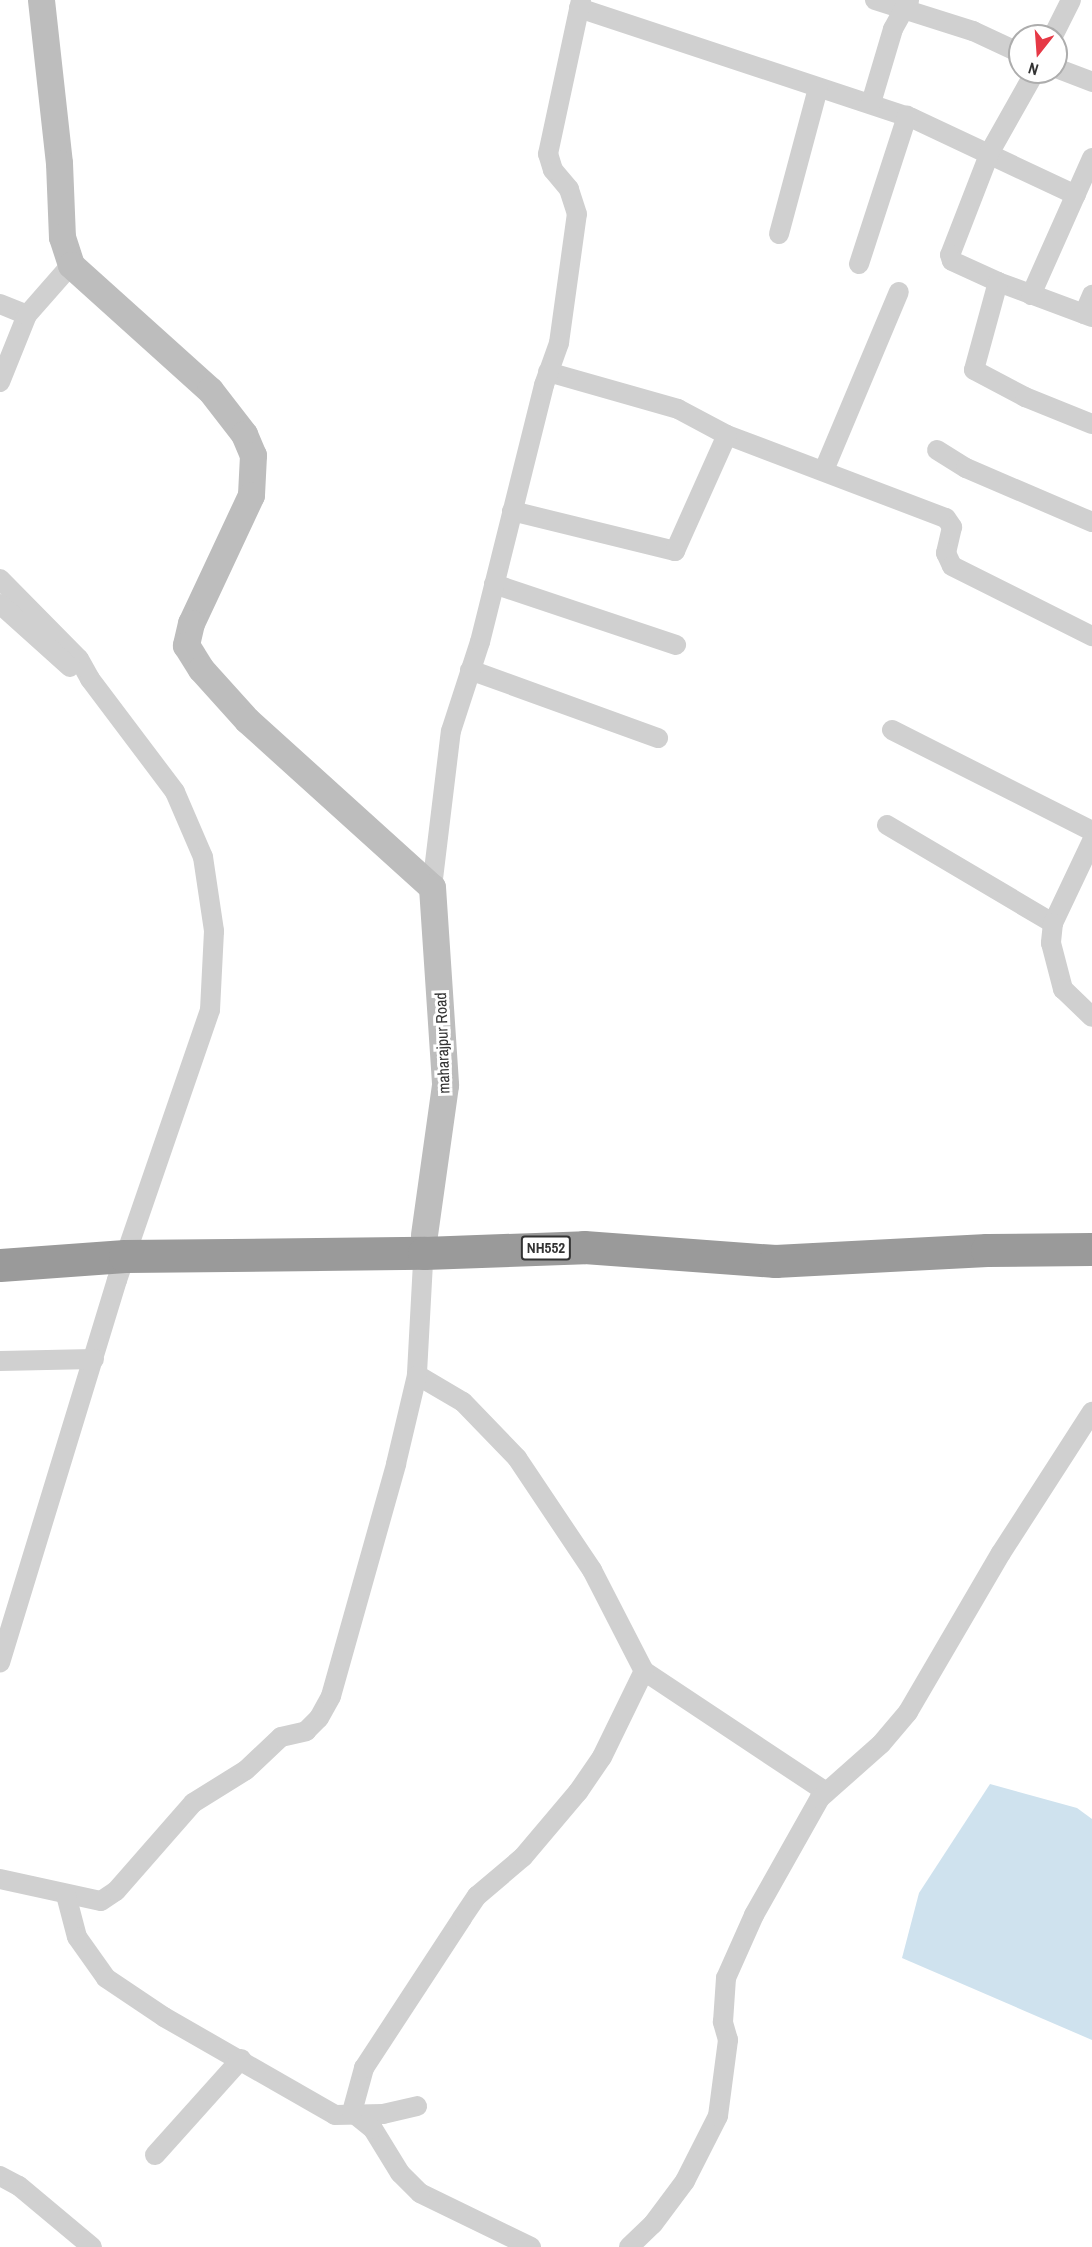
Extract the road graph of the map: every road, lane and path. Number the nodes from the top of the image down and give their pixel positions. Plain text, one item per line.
1 (41, 0) edge
2 (875, 0) edge
3 (1071, 0) edge
4 (580, 4) edge
5 (907, 4) edge
6 (1059, 24) edge
7 (1008, 47) edge
8 (1068, 73) edge
9 (1092, 82) edge
10 (1028, 84) edge
11 (818, 88) junction
12 (871, 103) junction
13 (907, 116) junction
14 (990, 152) junction
15 (1092, 158) edge
16 (1076, 195) junction
17 (779, 234) dead end
18 (859, 264) dead end
19 (71, 265) junction
20 (998, 282) junction
21 (899, 292) dead end
22 (1092, 295) edge
23 (1031, 296) junction
24 (0, 304) edge
25 (27, 315) junction
26 (1088, 316) edge
27 (548, 372) junction
28 (0, 382) edge
29 (1092, 424) edge
30 (727, 435) junction
31 (937, 450) dead end
32 (824, 470) junction
33 (512, 511) junction
34 (1092, 522) edge
35 (0, 579) edge
36 (494, 584) junction
37 (0, 604) edge
38 (1092, 636) edge
39 (675, 645) dead end
40 (470, 670) junction
41 (90, 680) junction
42 (892, 729) dead end
43 (658, 738) dead end
44 (886, 825) dead end
45 (1092, 831) edge
46 (1092, 841) edge
47 (432, 887) junction
48 (1053, 923) junction
49 (1092, 1017) edge
50 (1092, 1230) edge
51 (424, 1244) junction
52 (0, 1246) edge
53 (129, 1246) junction
54 (1092, 1249) edge
55 (0, 1265) edge
56 (94, 1359) junction
57 (0, 1361) edge
58 (417, 1375) junction
59 (1092, 1412) edge
60 (0, 1662) edge
61 (644, 1671) junction
62 (826, 1792) junction
63 (0, 1880) edge
64 (66, 1894) junction
65 (241, 2059) junction
66 (417, 2106) dead end
67 (352, 2112) junction
68 (155, 2155) dead end
69 (0, 2176) edge
70 (92, 2247) edge
71 (531, 2247) edge
72 (629, 2247) edge

1 - 19 street
2 - 5 street
3 - 6 street
4 - 11 street
4 - 27 street
5 - 7 street
5 - 12 street
8 - 9 street
10 - 14 street
11 - 12 street
11 - 17 street
12 - 13 street
13 - 14 street
13 - 18 street
14 - 16 street
14 - 20 street
15 - 16 street
16 - 23 street
19 - 25 street
19 - 47 street
20 - 23 street
20 - 29 street
21 - 32 street
22 - 26 street
23 - 26 street
24 - 25 street
25 - 28 street
27 - 30 street
27 - 33 street
30 - 32 street
30 - 33 street
31 - 34 street
32 - 38 street
33 - 36 street
35 - 41 street
36 - 39 street
36 - 40 street
37 - 41 street
40 - 43 street
40 - 47 street
41 - 53 street
42 - 45 street
44 - 48 street
46 - 48 street
47 - 51 street, maharajpur Road
48 - 49 street
50 - 51 highway, NH552
51 - 53 highway, NH552
51 - 54 highway, NH552
51 - 58 street
52 - 53 highway, NH552
53 - 55 highway, NH552
53 - 56 street
56 - 57 street
56 - 60 street
58 - 61 street
58 - 64 street
59 - 62 street
61 - 62 street
61 - 67 street
62 - 72 street
63 - 64 street
64 - 65 street
65 - 67 street
65 - 68 street
66 - 67 street
67 - 71 street
69 - 70 street

